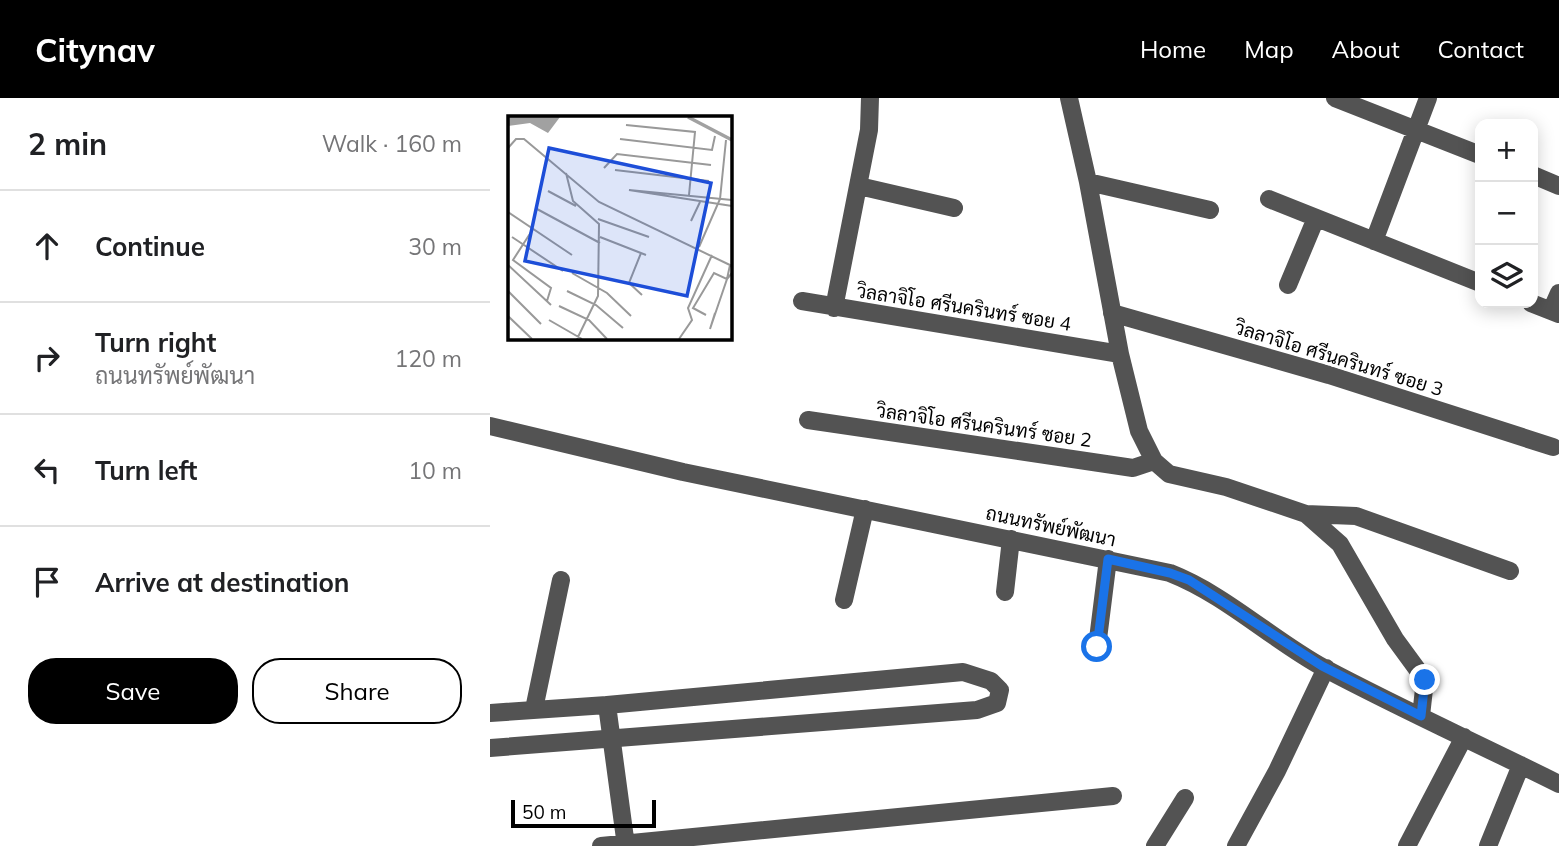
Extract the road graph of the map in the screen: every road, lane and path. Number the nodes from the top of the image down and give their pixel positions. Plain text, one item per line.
1 (870, 98) edge
2 (1069, 98) edge
3 (1335, 98) edge
4 (1428, 98) edge
5 (1417, 130) junction
6 (1475, 153) edge
7 (1538, 177) edge
8 (1088, 182) junction
9 (859, 186) junction
10 (1559, 186) edge
11 (1269, 199) dead end
12 (954, 208) dead end
13 (1210, 211) dead end
14 (1316, 218) junction
15 (1374, 241) junction
16 (1475, 281) edge
17 (1288, 285) dead end
18 (1559, 293) edge
19 (802, 301) dead end
20 (1538, 306) edge
21 (834, 308) junction
22 (1555, 312) edge
23 (1112, 313) junction
24 (1120, 354) junction
25 (808, 420) dead end
26 (490, 426) edge
27 (1553, 447) dead end
28 (1154, 461) junction
29 (865, 509) junction
30 (1306, 514) junction
31 (1011, 539) junction
32 (1108, 559) junction
33 (1510, 572) dead end
34 (561, 580) dead end
35 (1005, 592) dead end
36 (844, 600) dead end
37 (1097, 647) dead end
38 (1326, 668) junction
39 (607, 705) junction
40 (534, 709) junction
41 (490, 713) edge
42 (1421, 716) junction
43 (611, 737) junction
44 (1464, 737) junction
45 (490, 748) edge
46 (1521, 765) junction
47 (1559, 784) edge
48 (1113, 796) dead end
49 (1185, 798) dead end
50 (626, 845) edge
51 (601, 846) edge
52 (1155, 846) edge
53 (1236, 846) edge
54 (1407, 846) edge
55 (1489, 846) edge

1 - 9 street
2 - 8 street
3 - 5 street
4 - 5 street
5 - 6 street
5 - 15 street
7 - 10 street
8 - 13 street
8 - 23 street
9 - 12 street
9 - 21 street
11 - 14 street
14 - 15 street
14 - 17 street
15 - 16 street
18 - 22 street
19 - 21 street, วิลลาจิโอ ศรีนครินทร์ ซอย 4
20 - 22 street
21 - 24 street, วิลลาจิโอ ศรีนครินทร์ ซอย 4
23 - 24 street
23 - 27 street, วิลลาจิโอ ศรีนครินทร์ ซอย 3
24 - 28 street
25 - 28 street, วิลลาจิโอ ศรีนครินทร์ ซอย 2
26 - 29 street, ถนนทรัพย์พัฒนา
28 - 30 street
29 - 31 street, ถนนทรัพย์พัฒนา
29 - 36 street
30 - 33 street
30 - 42 street
31 - 32 street, ถนนทรัพย์พัฒนา
31 - 35 street
32 - 37 street
32 - 38 street, ถนนทรัพย์พัฒนา
34 - 40 street
38 - 42 street, ถนนทรัพย์พัฒนา
38 - 53 street
39 - 40 street
39 - 43 street
39 - 43 street
40 - 41 street
42 - 44 street, ถนนทรัพย์พัฒนา
43 - 45 street
43 - 50 street
44 - 46 street, ถนนทรัพย์พัฒนา
44 - 54 street
46 - 47 street, ถนนทรัพย์พัฒนา
46 - 55 street
48 - 50 street
49 - 52 street
50 - 51 street

